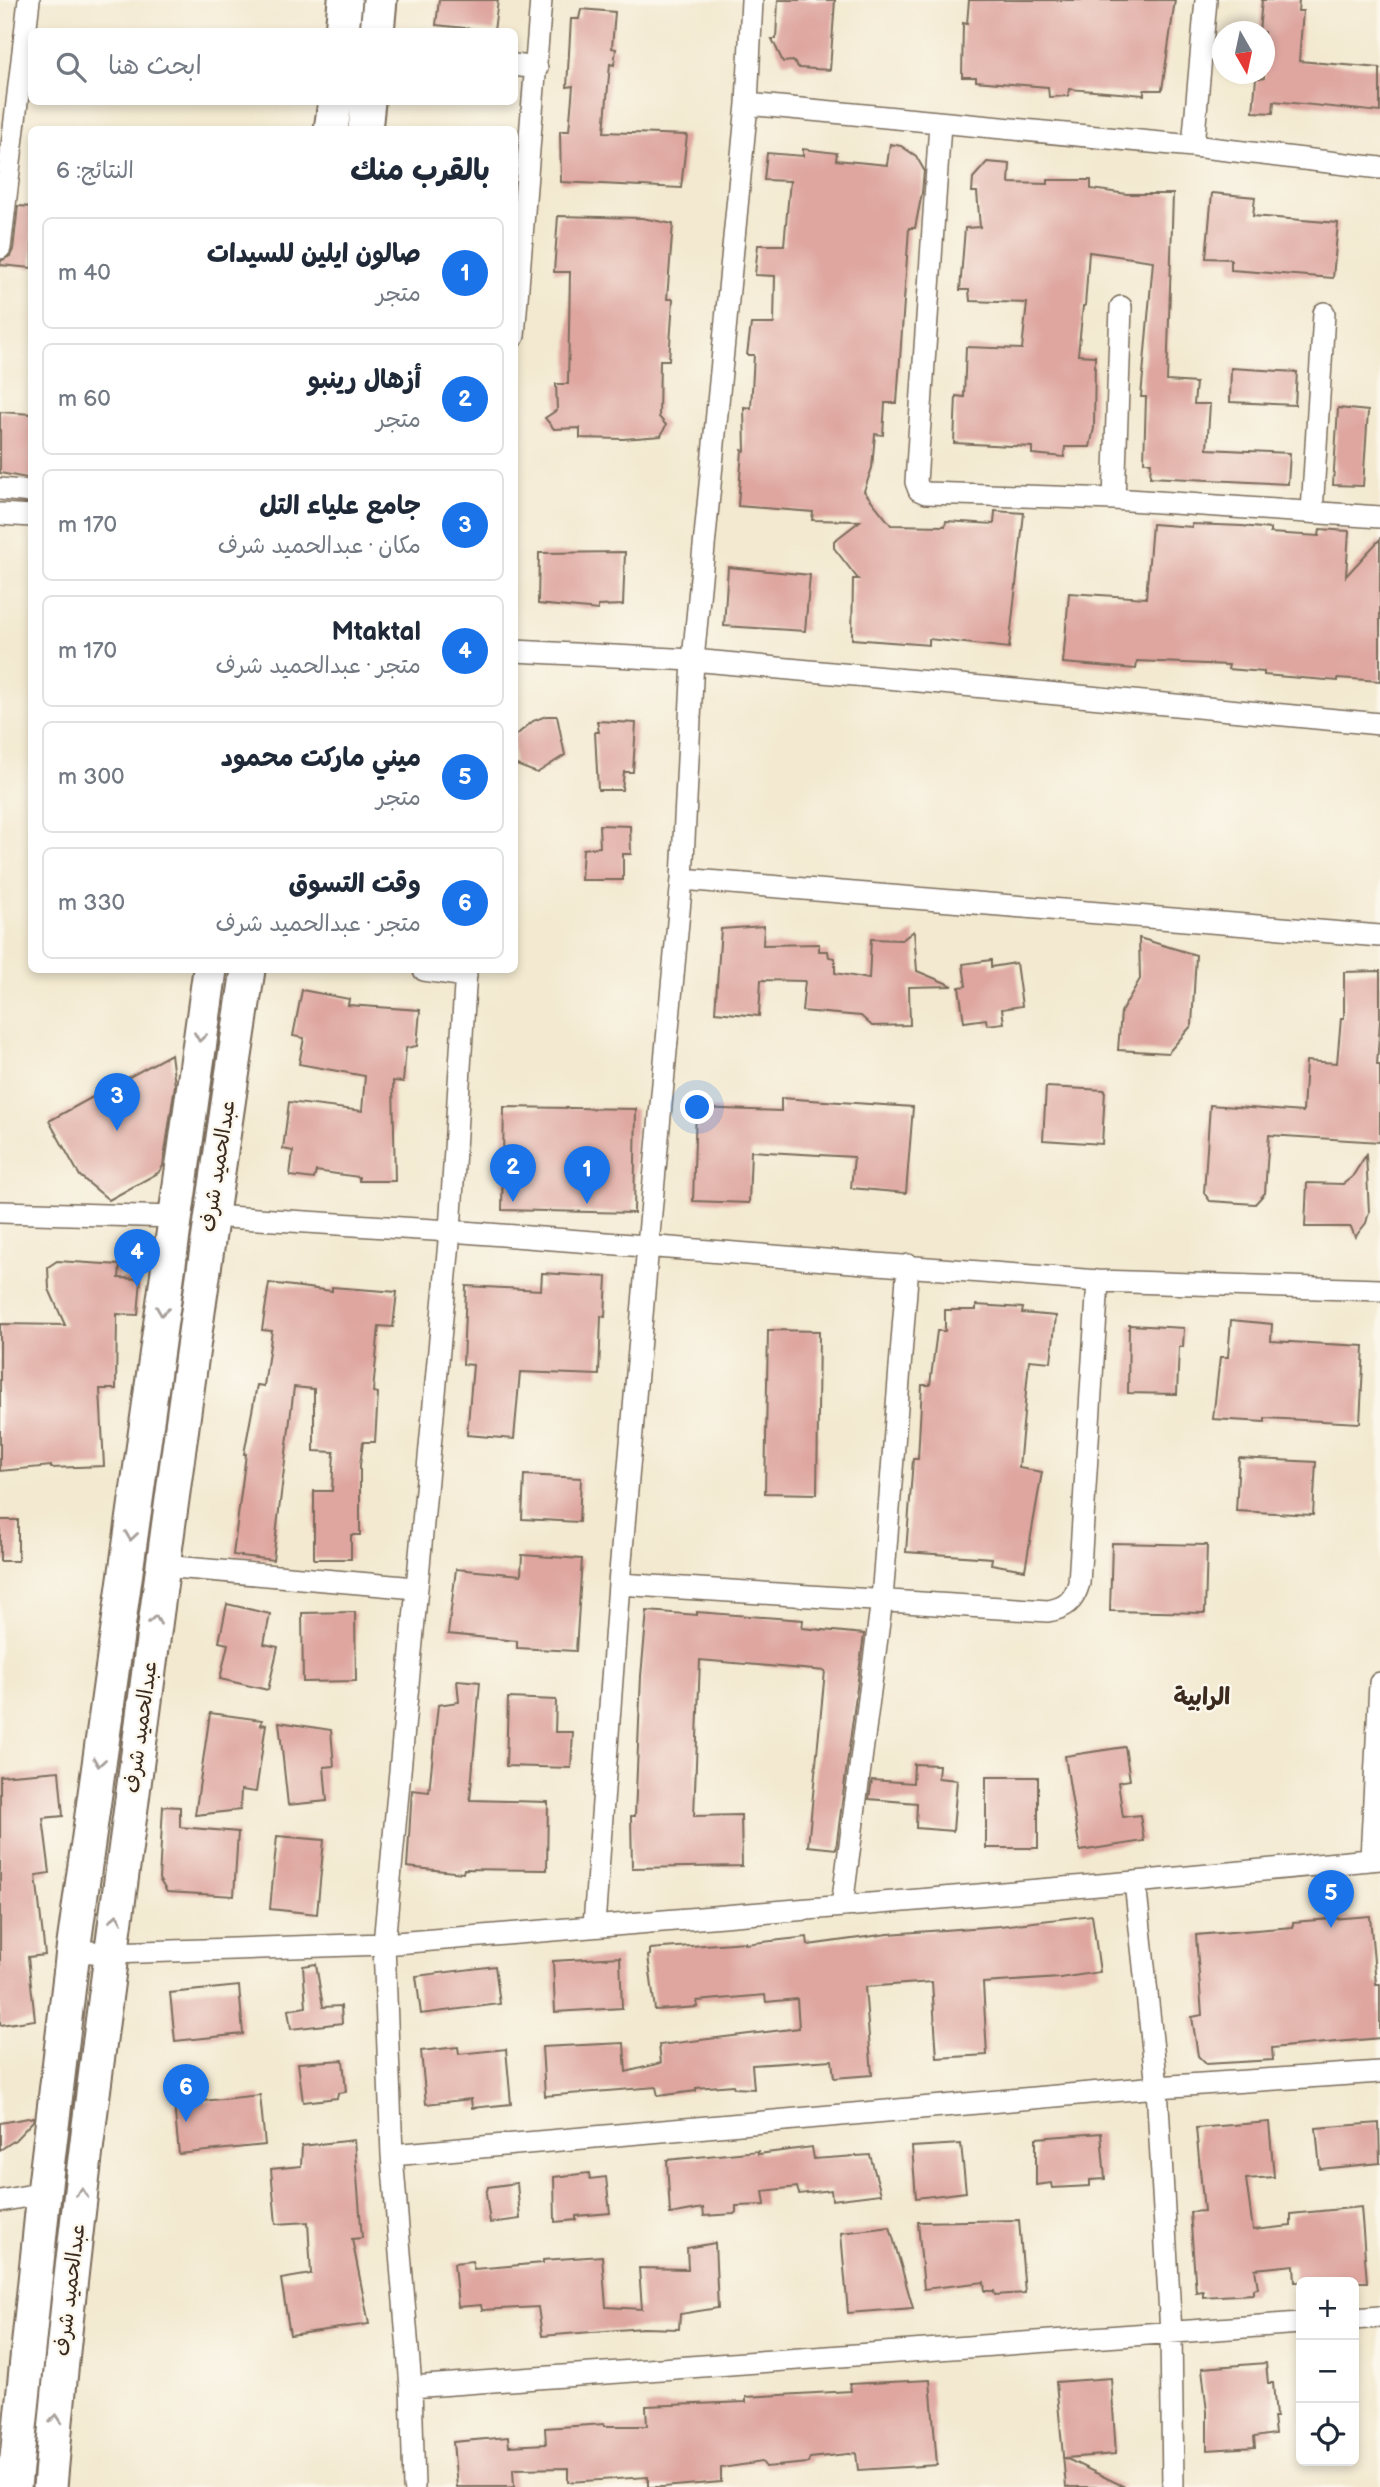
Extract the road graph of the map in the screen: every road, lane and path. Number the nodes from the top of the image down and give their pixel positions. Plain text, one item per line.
1 (29, 0) edge
2 (345, 0) edge
3 (380, 0) edge
4 (541, 0) edge
5 (752, 0) edge
6 (1206, 0) edge
7 (342, 28) edge
8 (377, 28) edge
9 (518, 66) edge
10 (537, 68) junction
11 (747, 104) junction
12 (335, 105) edge
13 (368, 105) edge
14 (940, 124) junction
15 (332, 126) edge
16 (365, 126) edge
17 (1193, 146) junction
18 (1380, 168) edge
19 (1, 238) edge
20 (518, 289) edge
21 (1121, 307) dead end
22 (1324, 313) dead end
23 (0, 489) edge
24 (28, 492) edge
25 (1114, 499) junction
26 (1312, 512) junction
27 (0, 514) edge
28 (28, 516) edge
29 (1380, 517) edge
30 (518, 651) edge
31 (693, 660) junction
32 (1380, 724) edge
33 (682, 879) junction
34 (1380, 936) edge
35 (209, 973) edge
36 (248, 973) edge
37 (466, 973) edge
38 (0, 1212) edge
39 (210, 1216) junction
40 (175, 1217) junction
41 (450, 1231) junction
42 (648, 1245) junction
43 (908, 1265) junction
44 (1098, 1281) junction
45 (1380, 1290) edge
46 (163, 1566) junction
47 (619, 1584) junction
48 (416, 1588) junction
49 (882, 1599) junction
50 (1380, 1683) edge
51 (1375, 1859) edge
52 (1135, 1882) junction
53 (842, 1906) junction
54 (594, 1925) junction
55 (384, 1944) junction
56 (73, 1951) junction
57 (111, 1953) junction
58 (1380, 2072) edge
59 (1157, 2087) junction
60 (392, 2155) junction
61 (44, 2193) junction
62 (0, 2201) edge
63 (1380, 2317) edge
64 (1359, 2319) edge
65 (1296, 2323) edge
66 (1171, 2333) junction
67 (411, 2386) junction
68 (14, 2487) edge
69 (50, 2487) edge
70 (414, 2487) edge
71 (1173, 2487) edge

1 - 19 street
2 - 7 main road
3 - 8 main road
4 - 10 street
5 - 11 street
6 - 17 street
9 - 10 street
10 - 20 street
11 - 14 street
11 - 31 street
12 - 15 main road
13 - 16 main road
14 - 17 street
14 - 25 street
17 - 18 street
21 - 25 street
22 - 26 street
23 - 24 street
25 - 26 street
26 - 29 street
27 - 28 street
30 - 31 street
31 - 32 street
31 - 33 street
33 - 34 street
33 - 42 street
35 -> 40 main road, عبدالحميد شرف
36 - 39 main road, عبدالحميد شرف
37 - 41 street
38 - 40 street
39 - 41 street
39 - 46 main road, عبدالحميد شرف
40 -> 56 main road, عبدالحميد شرف
41 - 42 street
41 - 48 street
42 - 43 street
42 - 47 street
43 - 44 street
43 - 49 street
44 - 45 street
44 - 49 street
46 - 48 street
57 -> 46 main road, عبدالحميد شرف
47 - 49 street
47 - 54 street
48 - 55 street
49 - 53 street
50 - 51 street
51 - 52 street
52 - 53 street
52 - 59 street
53 - 54 street
54 - 55 street
55 - 57 street
55 - 60 street
56 - 57 street
56 - 61 main road, عبدالحميد شرف
69 -> 57 main road, عبدالحميد شرف
58 - 59 street
59 - 60 street
59 - 66 street
60 - 67 street
61 - 62 street
61 - 68 main road, عبدالحميد شرف
63 - 64 street
65 - 66 street
66 - 67 street
66 - 71 street
67 - 70 street

